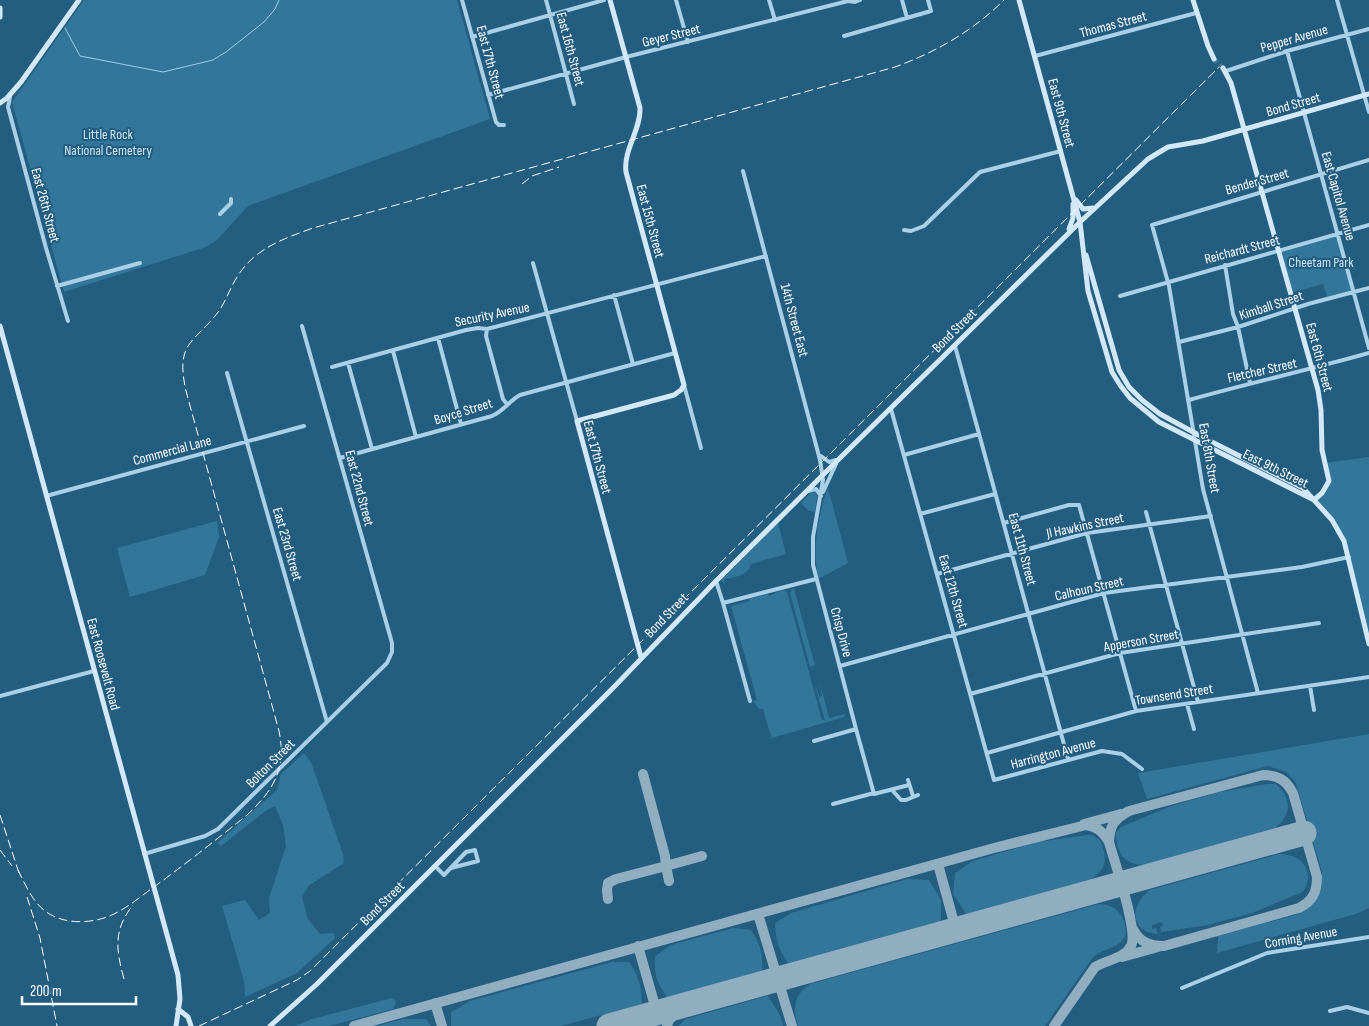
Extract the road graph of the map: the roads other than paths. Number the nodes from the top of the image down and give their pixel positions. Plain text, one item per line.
1 (79, 0) edge
2 (462, 0) edge
3 (546, 0) edge
4 (604, 0) edge
5 (610, 0) edge
6 (676, 0) edge
7 (769, 0) edge
8 (860, 0) edge
9 (902, 0) edge
10 (928, 0) edge
11 (1019, 0) edge
12 (1192, 0) edge
13 (1337, 0) edge
14 (0, 8) edge
15 (1196, 13) junction
16 (550, 15) junction
17 (0, 17) edge
18 (907, 18) junction
19 (775, 20) junction
20 (1369, 29) edge
21 (1347, 35) junction
22 (844, 36) dead end
23 (472, 37) junction
24 (688, 42) junction
25 (1287, 51) junction
26 (1035, 56) junction
27 (626, 58) junction
28 (1214, 58) tunnel mouth
29 (1225, 70) joint
30 (566, 75) junction
31 (10, 94) junction
32 (488, 95) junction
33 (1367, 95) edge
34 (0, 103) edge
35 (574, 104) dead end
36 (1304, 112) junction
37 (1369, 112) edge
38 (504, 125) dead end
39 (1244, 129) junction
40 (1061, 151) junction
41 (1369, 160) edge
42 (744, 171) dead end
43 (1322, 175) junction
44 (1071, 188) junction
45 (1262, 192) junction
46 (231, 199) dead end
47 (1097, 206) junction
48 (220, 214) dead end
49 (1080, 222) junction
50 (1152, 225) joint
51 (1369, 225) edge
52 (904, 230) dead end
53 (1080, 233) junction
54 (1338, 234) junction
55 (1061, 240) junction
56 (1278, 252) junction
57 (766, 256) junction
58 (140, 263) dead end
59 (533, 263) dead end
60 (1225, 265) junction
61 (1167, 281) junction
62 (656, 284) junction
63 (57, 286) junction
64 (1369, 288) edge
65 (1354, 292) junction
66 (614, 295) junction
67 (1120, 296) dead end
68 (1295, 310) junction
69 (547, 314) junction
70 (68, 321) dead end
71 (0, 326) edge
72 (302, 326) dead end
73 (1238, 327) junction
74 (487, 329) junction
75 (438, 338) junction
76 (1179, 342) junction
77 (955, 346) junction
78 (1369, 348) edge
79 (393, 351) junction
80 (675, 352) junction
81 (1369, 353) edge
82 (348, 363) junction
83 (633, 364) junction
84 (332, 367) dead end
85 (1312, 370) junction
86 (227, 372) dead end
87 (566, 382) junction
88 (684, 384) junction
89 (1250, 384) junction
90 (1189, 400) junction
91 (507, 404) junction
92 (891, 409) junction
93 (577, 421) junction
94 (461, 424) junction
95 (304, 426) dead end
96 (1194, 432) junction
97 (979, 434) junction
98 (416, 437) junction
99 (1195, 440) junction
100 (247, 441) junction
101 (701, 448) dead end
102 (372, 449) junction
103 (818, 450) junction
104 (904, 455) junction
105 (842, 456) junction
106 (340, 458) junction
107 (822, 475) junction
108 (806, 492) junction
109 (996, 494) junction
110 (46, 496) junction
111 (821, 496) junction
112 (1314, 500) junction
113 (1146, 512) dead end
114 (920, 514) junction
115 (1210, 516) junction
116 (1004, 523) junction
117 (1150, 525) junction
118 (1087, 533) junction
119 (1012, 554) junction
120 (1348, 557) junction
121 (937, 574) junction
122 (1227, 577) junction
123 (816, 579) junction
124 (716, 581) junction
125 (1166, 585) junction
126 (1104, 594) junction
127 (723, 603) junction
128 (1029, 614) junction
129 (1318, 623) dead end
130 (954, 635) junction
131 (1242, 635) junction
132 (1183, 644) junction
133 (1369, 644) edge
134 (1120, 654) junction
135 (391, 656) joint
136 (642, 657) junction
137 (840, 666) junction
138 (94, 671) junction
139 (1045, 674) junction
140 (1369, 677) edge
141 (1310, 686) junction
142 (1258, 693) junction
143 (970, 694) junction
144 (0, 696) edge
145 (750, 701) dead end
146 (1198, 702) junction
147 (1187, 704) junction
148 (1314, 710) dead end
149 (1136, 711) junction
150 (327, 722) junction
151 (856, 729) junction
152 (1194, 729) dead end
153 (1061, 732) junction
154 (814, 741) dead end
155 (987, 753) junction
156 (1068, 759) junction
157 (1142, 769) dead end
158 (994, 780) joint
159 (894, 789) junction
160 (874, 793) junction
161 (833, 804) dead end
162 (144, 854) junction
163 (435, 866) junction
164 (451, 868) junction
165 (1369, 938) edge
166 (1182, 988) dead end
167 (178, 1009) junction
168 (1330, 1010) dead end
169 (1369, 1012) edge
170 (175, 1025) edge
171 (191, 1026) edge
172 (270, 1026) edge

1 - 31 street
2 - 23 street, East 17th Street
3 - 16 street, East 16th Street
4 - 16 street
5 - 27 street, East 15th Street
6 - 24 street
7 - 19 street
8 - 19 street, Geyer Street
9 - 18 street
10 - 18 street
11 - 26 street, East 9th Street
12 - 15 street
13 - 21 street
14 - 17 street
15 - 26 street, Thomas Street
15 - 28 street
16 - 23 street
16 - 30 street, East 16th Street
18 - 22 street
19 - 24 street, Geyer Street
20 - 21 street, Pepper Avenue
21 - 25 street, Pepper Avenue
21 - 33 street
23 - 32 street, East 17th Street
24 - 27 street, Geyer Street
25 - 29 street, Pepper Avenue
25 - 36 street, East Capitol Avenue
26 - 40 street, East 9th Street
27 - 30 street, Geyer Street
27 - 62 street, East 15th Street
29 - 39 street, East 6th Street
30 - 32 street, Geyer Street
30 - 35 street, East 16th Street
31 - 34 street
31 - 63 street, East 26th Street
32 - 38 street, East 17th Street
33 - 36 street, Bond Street
33 - 37 street
36 - 39 street, Bond Street
36 - 43 street, East Capitol Avenue
39 - 45 street, East 6th Street
39 - 47 street, Bond Street
40 - 44 street, East 9th Street
40 - 52 street
41 - 43 street, Bender Street
42 - 57 street, 14th Street East
43 - 45 street, Bender Street
43 - 54 street, East Capitol Avenue
44 - 47 street
44 - 49 street, East 9th Street
44 - 55 street
45 - 50 street, Bender Street
45 - 56 street, East 6th Street
46 - 48 street
47 - 49 street, Bond Street
49 - 53 street, East 9th Street
49 - 55 street, Bond Street
50 - 61 street, East 8th Street
51 - 54 street, Reichardt Street
53 - 96 street, East 9th Street
53 - 99 street, East 9th Street
54 - 56 street, Reichardt Street
54 - 65 street, East Capitol Avenue
55 - 77 street, Bond Street
56 - 60 street, Reichardt Street
56 - 68 street, East 6th Street
57 - 62 street, Security Avenue
57 - 103 street, 14th Street East
58 - 63 street
59 - 69 street, East 17th Street
60 - 61 street, Reichardt Street
60 - 73 street
61 - 67 street, Reichardt Street
61 - 76 street, East 8th Street
62 - 66 street, Security Avenue
62 - 80 street, East 15th Street
63 - 70 street, East 26th Street
64 - 65 street, Kimball Street
65 - 68 street, Kimball Street
65 - 78 street, East Capitol Avenue
66 - 69 street, Security Avenue
66 - 83 street
68 - 73 street, Kimball Street
68 - 85 street, East 6th Street
69 - 74 street, Security Avenue
69 - 87 street, East 17th Street
71 - 110 street, East Roosevelt Road
72 - 106 street, East 22nd Street
73 - 76 street, Kimball Street
73 - 89 street
74 - 75 street, Security Avenue
74 - 91 street
75 - 79 street, Security Avenue
75 - 94 street
76 - 90 street, East 8th Street
77 - 92 street, Bond Street
77 - 97 street, East 11th Street
79 - 82 street, Security Avenue
79 - 98 street
80 - 83 street, Boyce Street
80 - 88 street, East 15th Street
81 - 85 street, Fletcher Street
82 - 84 street, Security Avenue
82 - 102 street
83 - 87 street, Boyce Street
85 - 89 street, Fletcher Street
85 - 112 street, East 6th Street
86 - 100 street, East 23rd Street
87 - 91 street, Boyce Street
87 - 93 street, East 17th Street
88 - 93 street
88 - 101 street, East 15th Street
89 - 90 street, Fletcher Street
90 - 96 street, East 8th Street
91 - 94 street, Boyce Street
92 - 104 street, East 12th Street
92 - 105 street, Bond Street
93 - 136 street, East 17th Street
94 - 98 street, Boyce Street
95 - 100 street, Commercial Lane
96 - 99 street, East 8th Street
96 - 112 street, East 9th Street
97 - 104 street
97 - 109 street, East 11th Street
98 - 102 street, Boyce Street
99 - 112 street, East 9th Street
99 - 115 street, East 8th Street
100 - 110 street, Commercial Lane
100 - 150 street, East 23rd Street
102 - 106 street, Boyce Street
103 - 105 street
103 - 107 street, 14th Street East
104 - 114 street, East 12th Street
105 - 107 street, Bond Street
105 - 111 street, Crisp Drive
106 - 135 street, East 22nd Street
107 - 108 street, Bond Street
107 - 111 street, Crisp Drive
108 - 111 street
108 - 124 street, Bond Street
109 - 114 street
109 - 116 street, East 11th Street
110 - 138 street, East Roosevelt Road
111 - 123 street, Crisp Drive
112 - 120 street
113 - 117 street
114 - 121 street, East 12th Street
115 - 117 street, Jl Hawkins Street
115 - 122 street, East 8th Street
116 - 118 street
116 - 119 street, East 11th Street
117 - 118 street, Jl Hawkins Street
117 - 125 street
118 - 119 street, Jl Hawkins Street
118 - 126 street
119 - 121 street, Jl Hawkins Street
119 - 128 street, East 11th Street
120 - 122 street, Calhoun Street
120 - 133 street
121 - 130 street, East 12th Street
122 - 125 street, Calhoun Street
122 - 131 street, East 8th Street
123 - 127 street
123 - 137 street, Crisp Drive
124 - 127 street
124 - 136 street, Bond Street
125 - 126 street, Calhoun Street
125 - 132 street
126 - 128 street, Calhoun Street
126 - 134 street
127 - 145 street
128 - 130 street, Calhoun Street
128 - 139 street, East 11th Street
129 - 131 street, Apperson Street
130 - 137 street, Calhoun Street
130 - 143 street, East 12th Street
131 - 132 street, Apperson Street
131 - 142 street, East 8th Street
132 - 134 street, Apperson Street
132 - 146 street
134 - 139 street, Apperson Street
134 - 149 street
135 - 150 street, Bolton Street
136 - 163 street, Bond Street
137 - 151 street, Crisp Drive
138 - 144 street
138 - 162 street, East Roosevelt Road
139 - 143 street, Apperson Street
139 - 153 street, East 11th Street
140 - 141 street, Townsend Street
141 - 142 street, Townsend Street
141 - 148 street
142 - 146 street, Townsend Street
143 - 155 street, East 12th Street
146 - 147 street, Townsend Street
147 - 149 street, Townsend Street
147 - 152 street
149 - 153 street, Townsend Street
150 - 162 street, Bolton Street
151 - 154 street
151 - 160 street, Crisp Drive
153 - 155 street, Townsend Street
153 - 156 street, East 11th Street
155 - 158 street, East 12th Street
156 - 157 street, Harrington Avenue
156 - 158 street, Harrington Avenue
159 - 159 street
159 - 160 street
160 - 161 street
162 - 167 street, East Roosevelt Road
163 - 164 street
163 - 172 street, Bond Street
164 - 164 street
165 - 166 street, Corning Avenue
167 - 170 street, East Roosevelt Road
167 - 171 street
168 - 169 street

